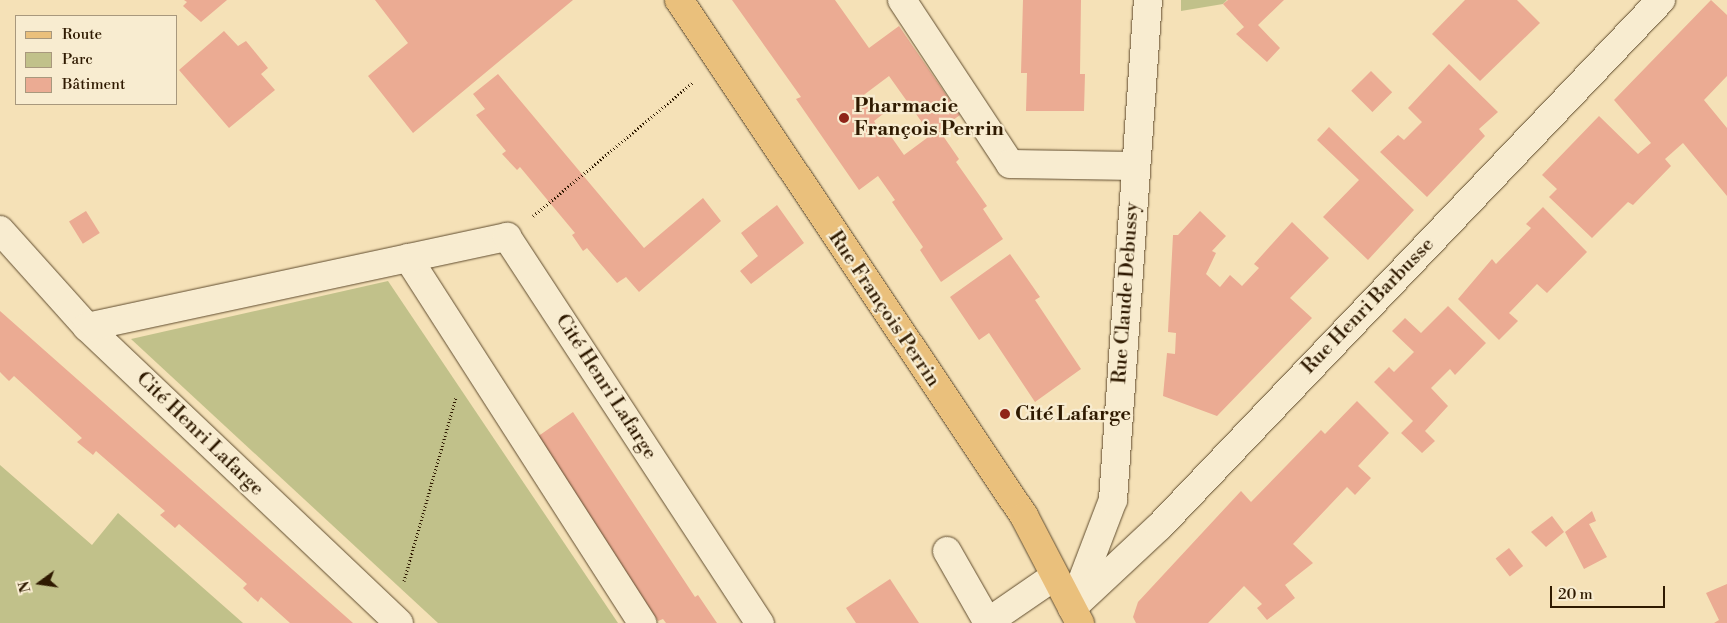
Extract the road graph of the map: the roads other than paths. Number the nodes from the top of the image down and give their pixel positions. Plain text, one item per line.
1 (679, 0) edge
2 (902, 0) edge
3 (1148, 0) edge
4 (1660, 0) edge
5 (1136, 166) junction
6 (0, 230) edge
7 (408, 258) junction
8 (87, 327) junction
9 (947, 551) dead end
10 (1055, 576) junction
11 (1073, 618) edge
12 (396, 620) edge
13 (642, 623) edge
14 (760, 623) edge
15 (988, 623) edge

1 - 10 main road, Rue François Perrin
2 - 5 street
3 - 5 street, Rue Claude Debussy
4 - 11 street, Rue Henri Barbusse
5 - 11 street, Rue Claude Debussy
6 - 8 street, Cité Henri Lafarge
7 - 8 street, Cité Henri Lafarge
7 - 13 street
7 - 14 street, Cité Henri Lafarge
8 - 12 street, Cité Henri Lafarge
9 - 15 street
10 - 11 main road, Rue François Perrin
10 - 15 street

